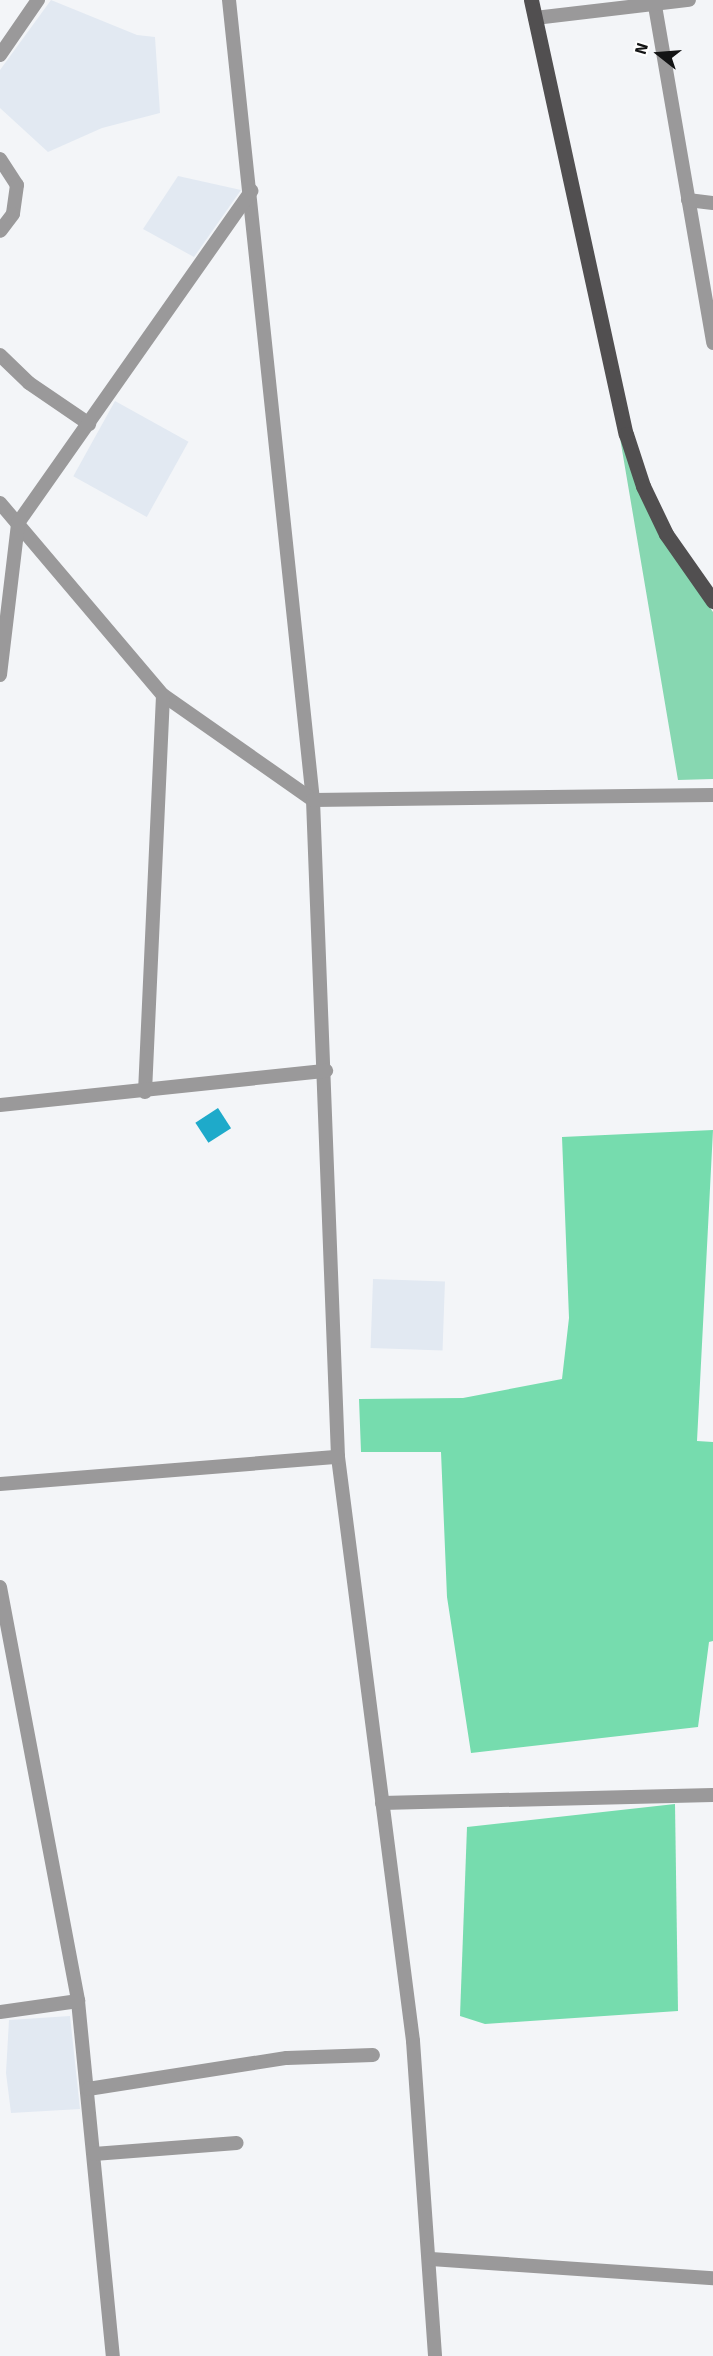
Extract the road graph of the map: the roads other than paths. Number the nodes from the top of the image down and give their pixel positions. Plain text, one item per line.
1 (39, 0) edge
2 (229, 0) edge
3 (531, 0) edge
4 (689, 0) edge
5 (654, 2) edge
6 (535, 18) junction
7 (0, 55) edge
8 (0, 159) edge
9 (251, 190) junction
10 (687, 200) junction
11 (713, 203) edge
12 (0, 231) edge
13 (712, 324) edge
14 (713, 343) edge
15 (0, 355) edge
16 (89, 424) junction
17 (0, 503) edge
18 (18, 523) junction
19 (713, 601) edge
20 (0, 675) edge
21 (163, 695) junction
22 (713, 795) edge
23 (313, 800) junction
24 (326, 1071) junction
25 (145, 1092) junction
26 (0, 1105) edge
27 (338, 1457) junction
28 (0, 1484) edge
29 (0, 1587) edge
30 (713, 1795) edge
31 (382, 1803) junction
32 (78, 2001) junction
33 (0, 2012) edge
34 (373, 2055) dead end
35 (88, 2089) junction
36 (237, 2142) dead end
37 (94, 2154) junction
38 (430, 2259) junction
39 (713, 2278) edge
40 (113, 2356) edge
41 (435, 2356) edge

1 - 7 street
2 - 9 street
3 - 6 main road
4 - 5 street
5 - 6 street
5 - 10 street
6 - 19 main road
8 - 12 street
9 - 16 street
9 - 23 street
10 - 11 street
10 - 13 street
13 - 14 street
15 - 16 street
16 - 18 street
17 - 18 street
18 - 20 street
18 - 21 street
21 - 23 street
21 - 25 street
22 - 23 street
23 - 24 street
24 - 25 street
24 - 27 street
25 - 26 street
27 - 28 street
27 - 31 street
29 - 32 street
30 - 31 street
31 - 38 street
32 - 33 street
32 - 35 street
34 - 35 street
35 - 37 street
36 - 37 street
37 - 40 street
38 - 39 street
38 - 41 street

